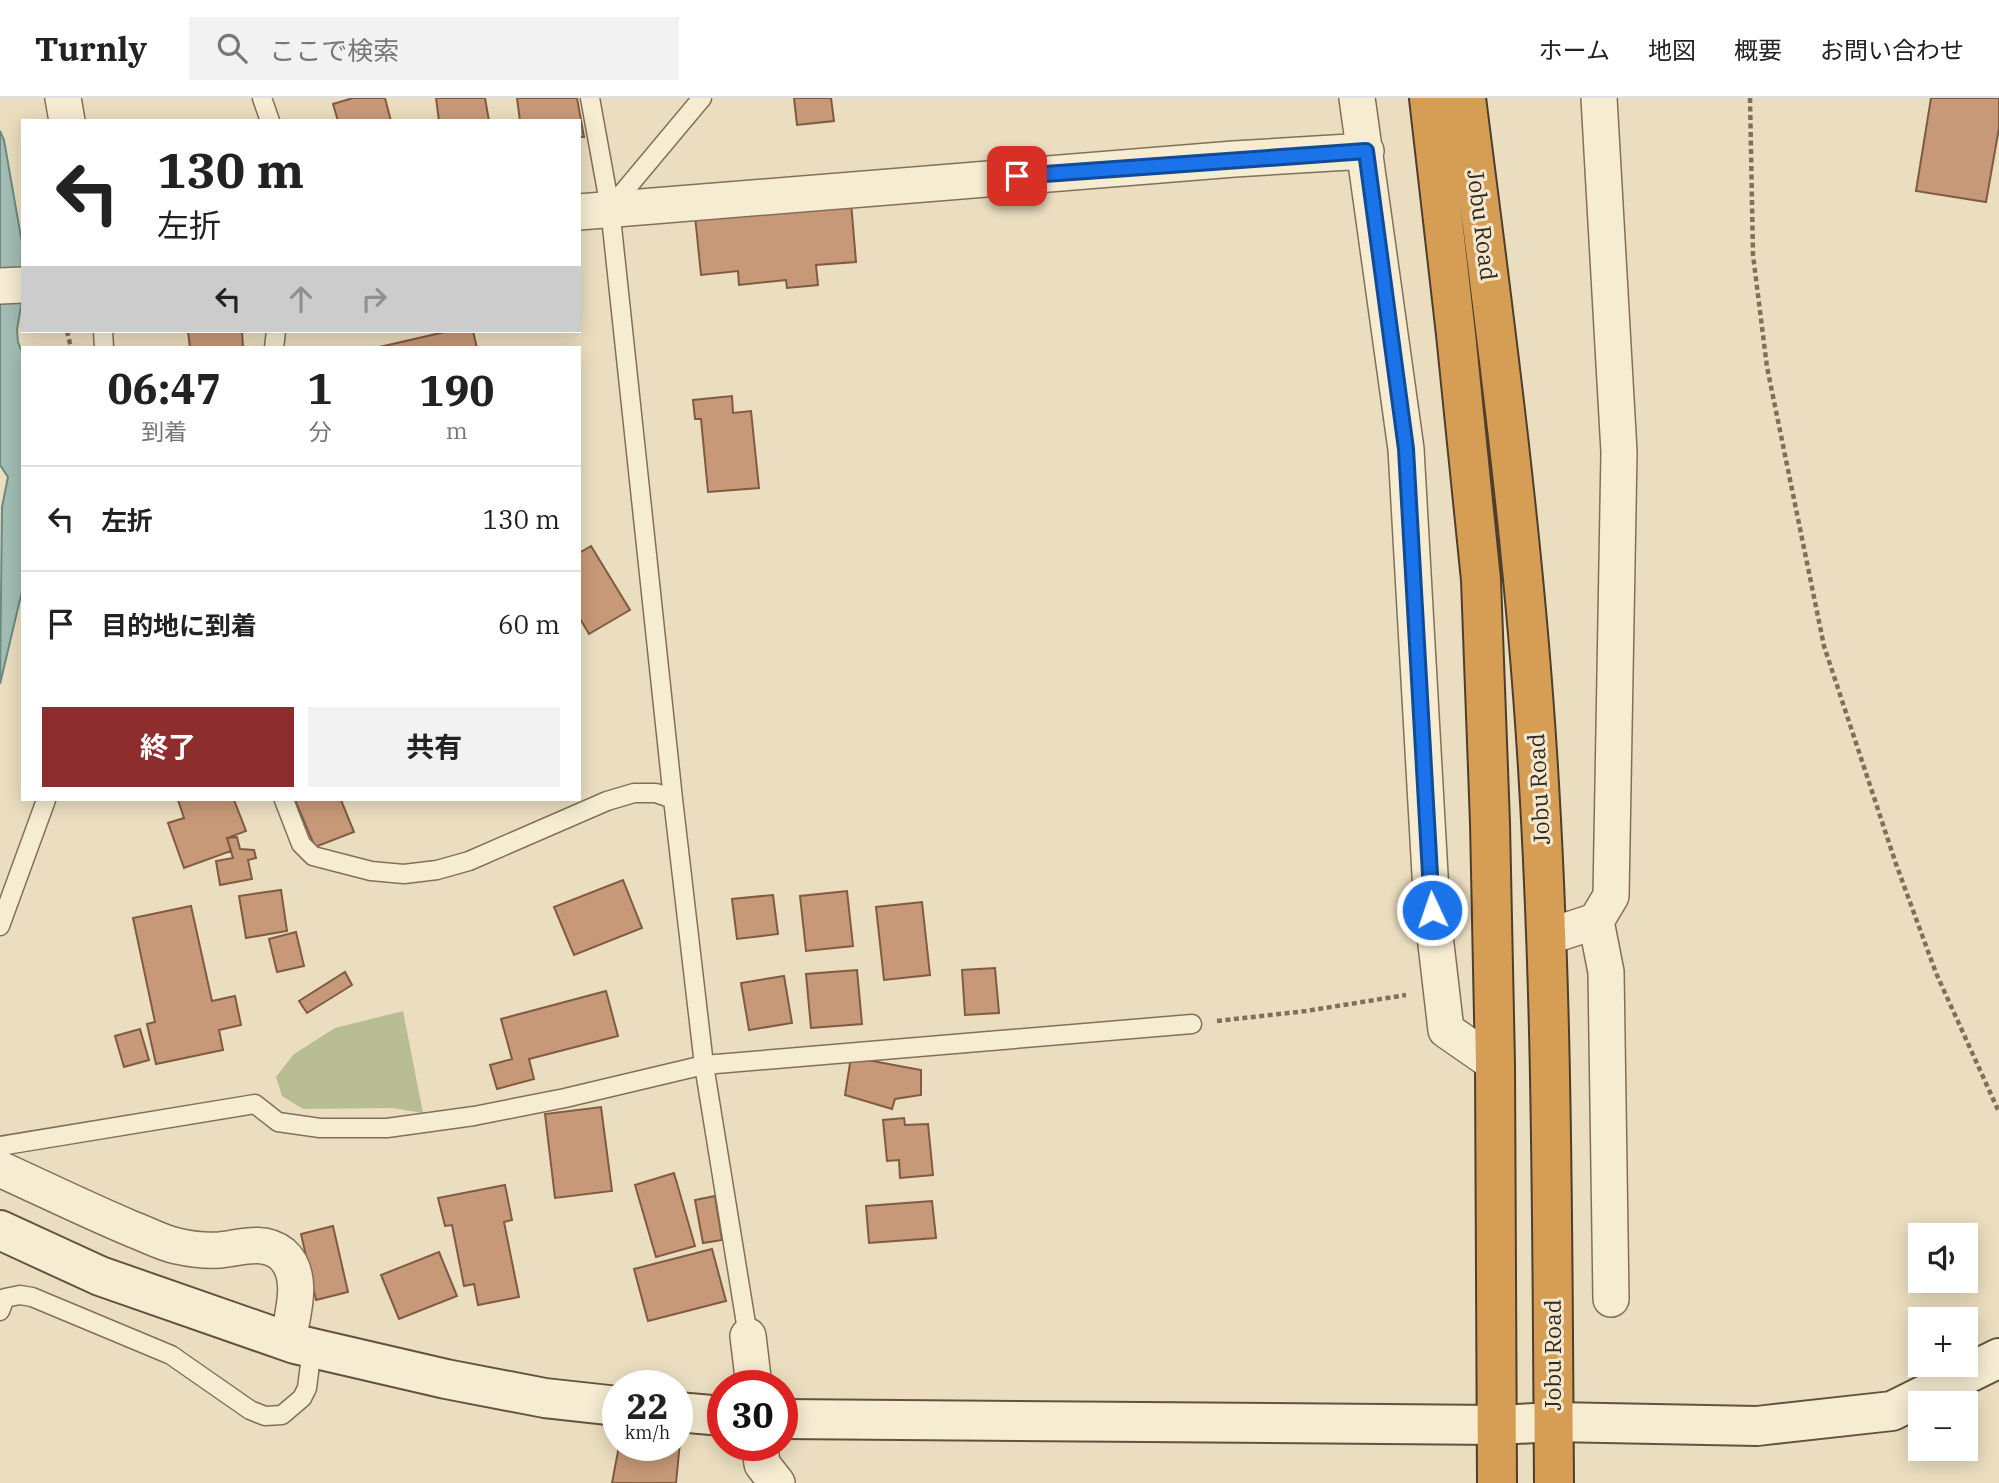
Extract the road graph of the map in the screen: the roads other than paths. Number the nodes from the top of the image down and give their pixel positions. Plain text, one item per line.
1 (63, 98) edge
2 (262, 98) edge
3 (590, 98) edge
4 (702, 98) edge
5 (1357, 98) edge
6 (1429, 98) edge
7 (1466, 98) edge
8 (1599, 98) edge
9 (67, 119) edge
10 (269, 119) edge
11 (1366, 151) junction
12 (595, 210) edge
13 (21, 285) edge
14 (0, 286) edge
15 (673, 799) junction
16 (46, 801) edge
17 (284, 801) edge
18 (1596, 921) junction
19 (0, 926) edge
20 (1547, 937) junction
21 (1192, 1024) road end
22 (1495, 1064) junction
23 (704, 1065) junction
24 (0, 1146) edge
25 (0, 1169) edge
26 (0, 1230) edge
27 (1611, 1298) dead end
28 (0, 1311) edge
29 (748, 1336) joint
30 (300, 1344) junction
31 (1999, 1358) edge
32 (752, 1370) edge
33 (602, 1404) edge
34 (798, 1419) edge
35 (1553, 1422) junction
36 (1498, 1425) junction
37 (762, 1461) edge
38 (777, 1483) edge
39 (1497, 1483) edge
40 (1554, 1483) edge

1 - 9 street
2 - 10 lane
3 - 12 lane
4 - 12 lane
5 - 11 street
6 - 22 highway, Jobu Road
7 - 20 highway, Jobu Road
8 - 18 street
11 - 12 street
11 - 22 street
12 - 15 lane
13 - 14 street
15 - 17 lane
15 - 23 lane
16 - 19 lane
18 - 20 street
18 - 27 street
20 - 35 highway, Jobu Road
21 - 23 lane
22 - 36 highway, Jobu Road
23 - 24 lane
23 - 29 lane
25 - 30 street
26 - 30 street
28 - 30 lane
29 - 32 street
30 - 33 street
31 - 35 street
34 - 36 street
35 - 36 street
35 - 40 highway, Jobu Road
36 - 39 highway, Jobu Road
37 - 38 street

